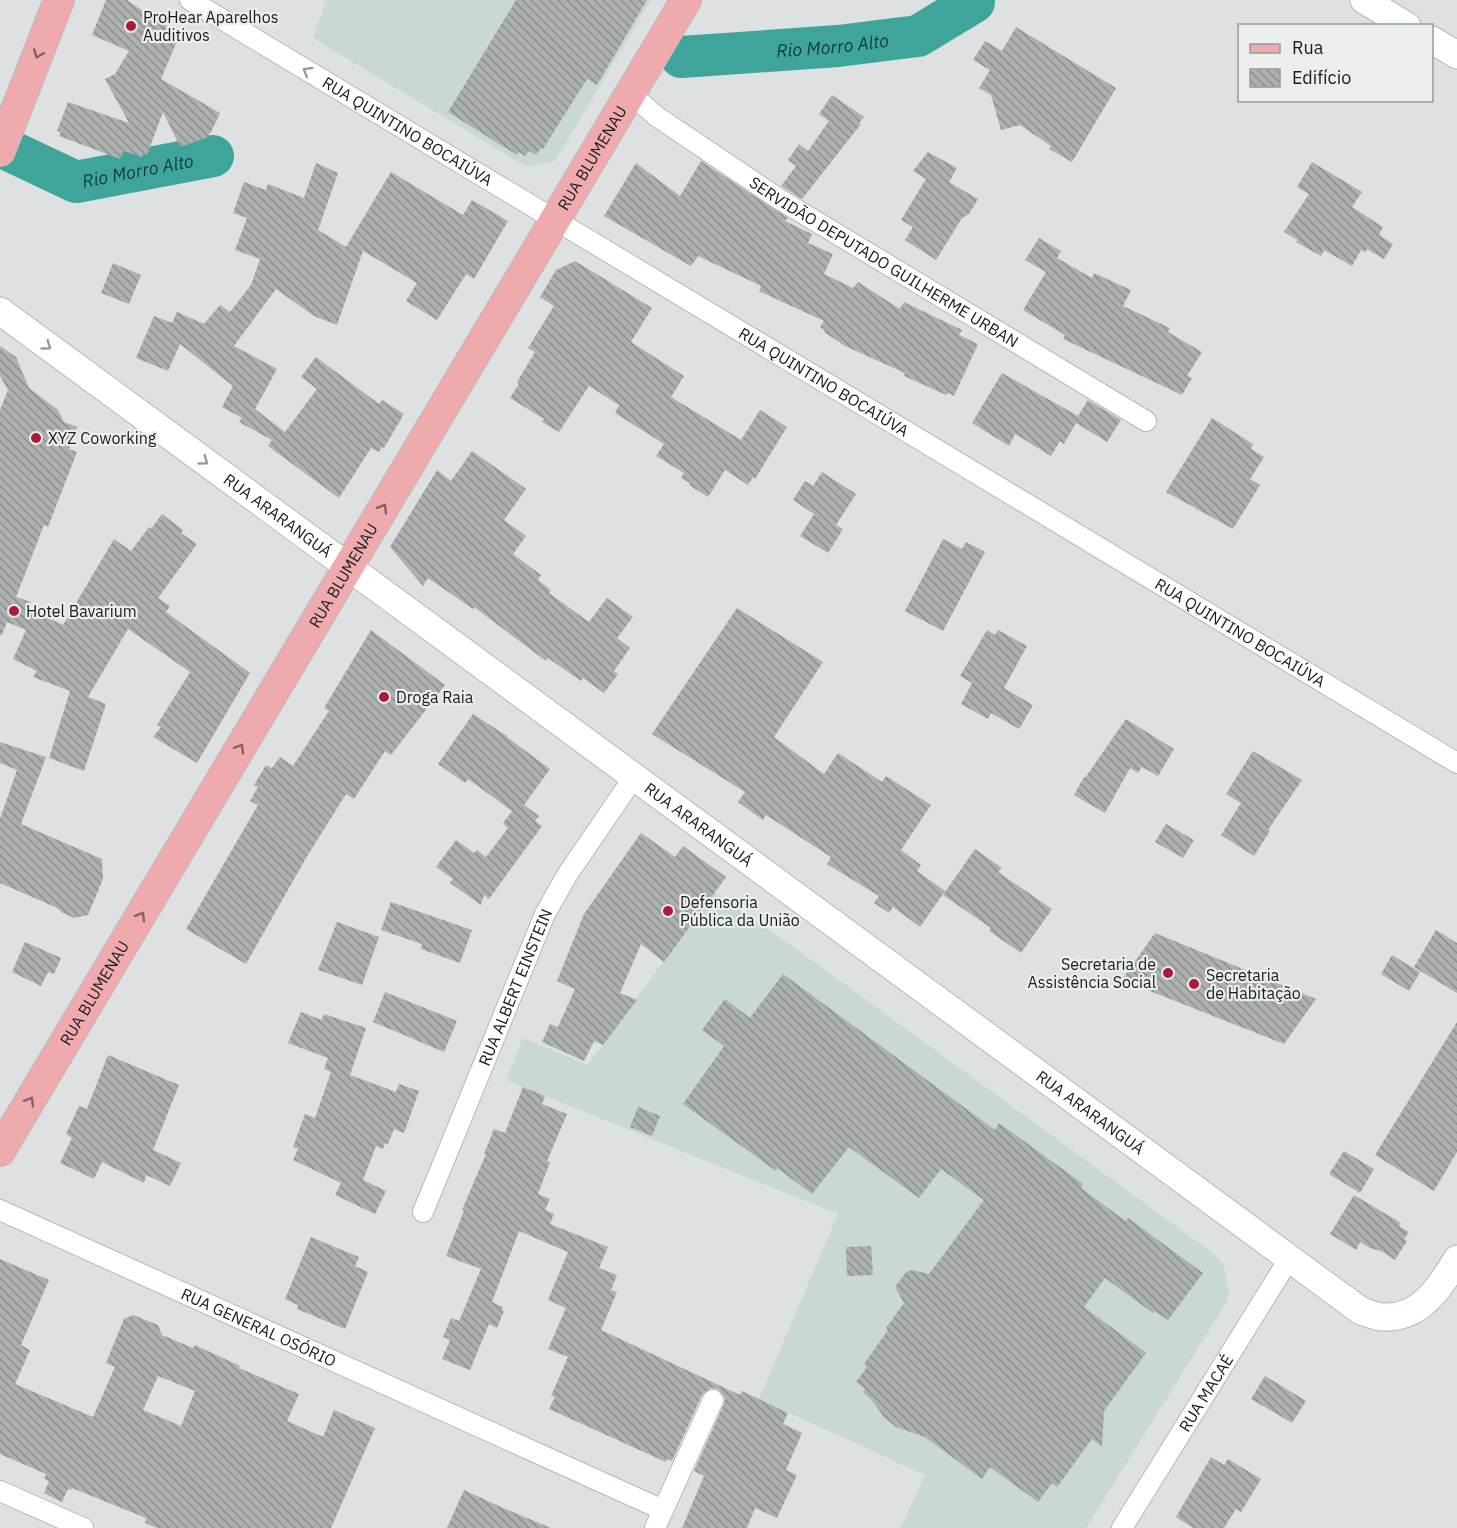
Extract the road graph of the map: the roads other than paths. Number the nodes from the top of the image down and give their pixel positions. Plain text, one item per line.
1 (59, 0) edge
2 (190, 0) edge
3 (686, 0) edge
4 (1364, 0) edge
5 (1404, 24) edge
6 (1433, 41) edge
7 (1457, 55) edge
8 (631, 94) junction
9 (4, 140) edge
10 (555, 220) junction
11 (0, 311) edge
12 (1146, 421) dead end
13 (348, 567) junction
14 (1457, 763) edge
15 (634, 777) junction
16 (0, 1151) edge
17 (0, 1210) edge
18 (423, 1212) dead end
19 (1289, 1259) junction
20 (1457, 1259) edge
21 (713, 1400) dead end
22 (0, 1491) edge
23 (663, 1510) junction
24 (83, 1528) edge
25 (655, 1528) edge
26 (1122, 1528) edge

1 -> 9 main road
10 -> 2 street, RUA QUINTINO BOCAIÚVA
3 - 8 main road, RUA BLUMENAU
4 - 5 street
6 - 7 street
8 - 10 main road, RUA BLUMENAU
8 - 12 street, SERVIDÃO DEPUTADO GUILHERME URBAN
13 -> 10 main road, RUA BLUMENAU
10 - 14 street, RUA QUINTINO BOCAIÚVA
11 -> 13 street, RUA ARARANGUÁ
13 - 15 street, RUA ARARANGUÁ
16 -> 13 main road, RUA BLUMENAU
15 - 18 street, RUA ALBERT EINSTEIN
15 - 19 street, RUA ARARANGUÁ
17 - 23 street, RUA GENERAL OSÓRIO
19 - 20 street, RUA ARARANGUÁ
19 - 26 street, RUA MACAÉ
21 - 23 street
22 - 24 street
23 - 25 street

